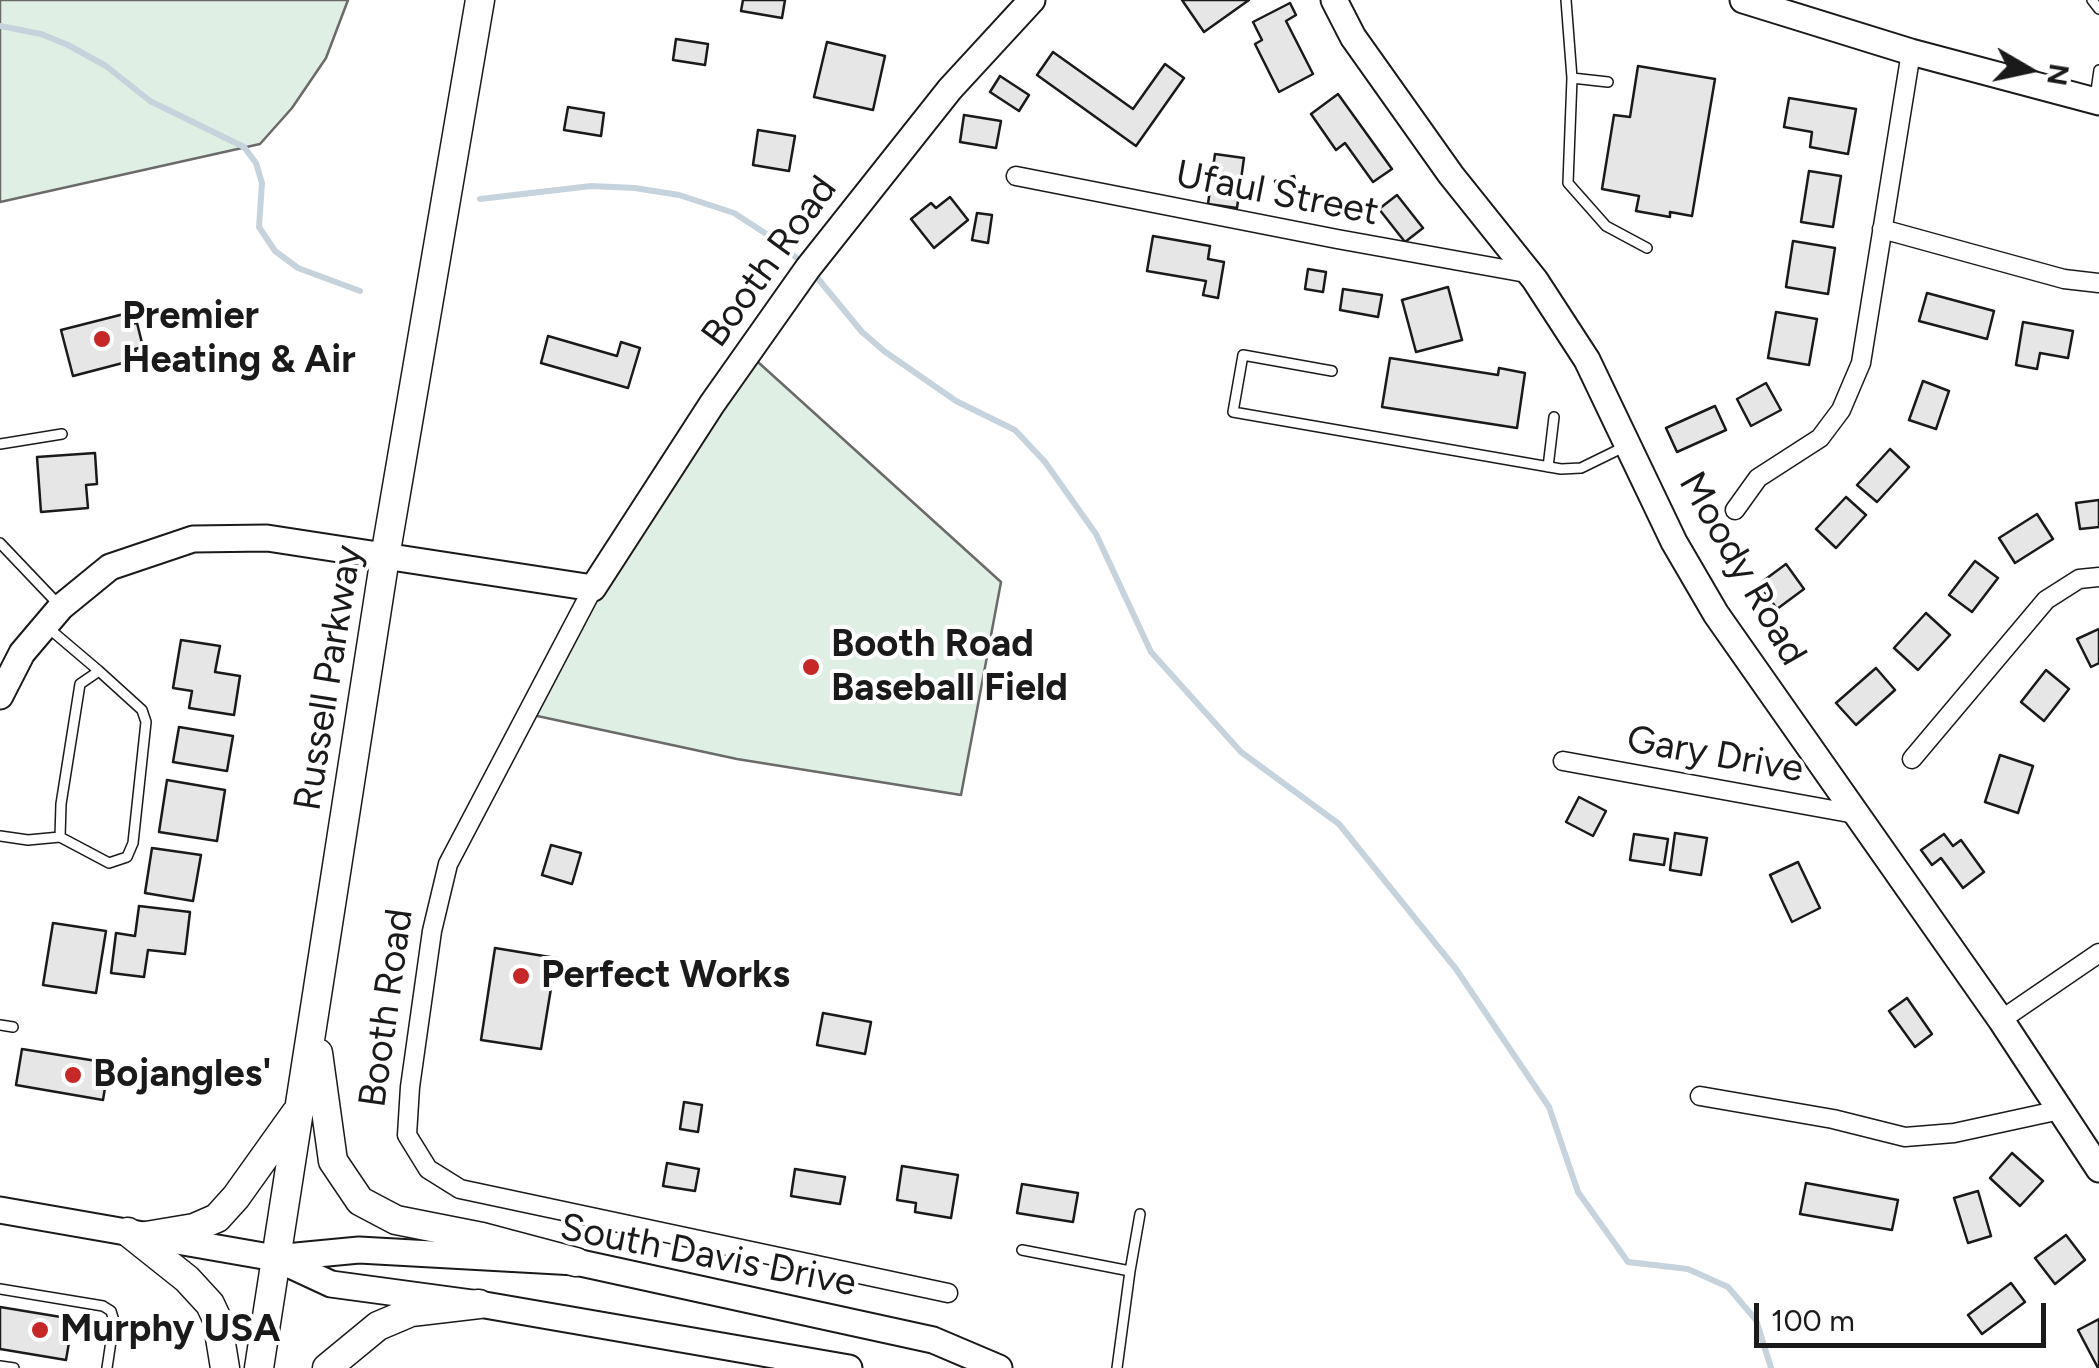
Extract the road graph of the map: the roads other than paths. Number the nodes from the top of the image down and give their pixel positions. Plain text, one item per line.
1 (480, 0) edge
2 (1032, 0) edge
3 (1334, 0) edge
4 (1566, 0) edge
5 (1743, 0) edge
6 (2092, 0) edge
7 (2099, 9) edge
8 (1911, 52) junction
9 (2099, 70) edge
10 (1572, 78) junction
11 (1608, 82) dead end
12 (2096, 101) edge
13 (1016, 176) dead end
14 (1882, 229) junction
15 (1647, 248) dead end
16 (1526, 272) junction
17 (2099, 283) edge
18 (1332, 370) dead end
19 (1554, 416) dead end
20 (62, 434) dead end
21 (0, 444) edge
22 (1629, 445) junction
23 (1548, 467) junction
24 (1736, 510) dead end
25 (0, 542) edge
26 (385, 557) junction
27 (2099, 577) edge
28 (593, 588) junction
29 (52, 615) junction
30 (99, 671) junction
31 (0, 696) edge
32 (1912, 759) dead end
33 (1563, 761) dead end
34 (1855, 814) junction
35 (0, 836) edge
36 (60, 837) junction
37 (2099, 953) edge
38 (314, 1020) junction
39 (2001, 1020) junction
40 (0, 1025) edge
41 (13, 1027) dead end
42 (1700, 1096) dead end
43 (300, 1107) junction
44 (2060, 1110) junction
45 (2099, 1168) edge
46 (0, 1210) edge
47 (1140, 1214) dead end
48 (137, 1234) junction
49 (1022, 1250) dead end
50 (275, 1258) junction
51 (576, 1262) junction
52 (1130, 1271) junction
53 (0, 1289) edge
54 (948, 1293) dead end
55 (479, 1304) junction
56 (0, 1366) edge
57 (14, 1368) edge
58 (107, 1368) edge
59 (225, 1368) edge
60 (260, 1368) edge
61 (327, 1368) edge
62 (849, 1368) edge
63 (998, 1368) edge
64 (1117, 1368) edge

1 - 26 main road, Russell Parkway
2 - 28 street, Booth Road
3 - 16 street, Moody Road
4 - 10 lane
5 - 8 street
6 - 7 lane
8 - 12 street
8 - 14 street
9 - 12 lane
10 - 11 lane
10 - 15 lane
13 - 16 street, Ufaul Street
14 - 17 street
14 - 24 street
16 - 22 street, Moody Road
18 - 23 lane
19 - 23 lane
20 - 21 lane
22 - 23 lane
22 - 34 street, Moody Road
25 - 29 lane
26 - 28 street
26 - 29 street
26 - 38 main road, Russell Parkway
27 - 32 street
28 - 54 street, Booth Road
29 - 30 lane
29 - 31 street
30 - 36 lane
30 - 36 lane
33 - 34 street, Gary Drive
34 - 39 street, Moody Road
35 - 36 lane
37 - 39 street
38 - 43 main road, Russell Parkway
38 - 51 main road
39 - 44 street, Moody Road
40 - 41 lane
42 - 44 street
43 - 48 main road
43 - 50 main road, Russell Parkway
44 - 45 street, Moody Road
46 - 48 street, South Davis Drive
47 - 52 lane
48 - 50 street, South Davis Drive
48 - 59 main road
49 - 52 lane
50 - 51 street, South Davis Drive
50 - 55 street, South Davis Drive
50 - 60 main road, Russell Parkway
51 - 63 street, South Davis Drive
52 - 64 lane
53 - 58 lane
55 - 61 main road
55 - 62 street, South Davis Drive
56 - 57 lane

